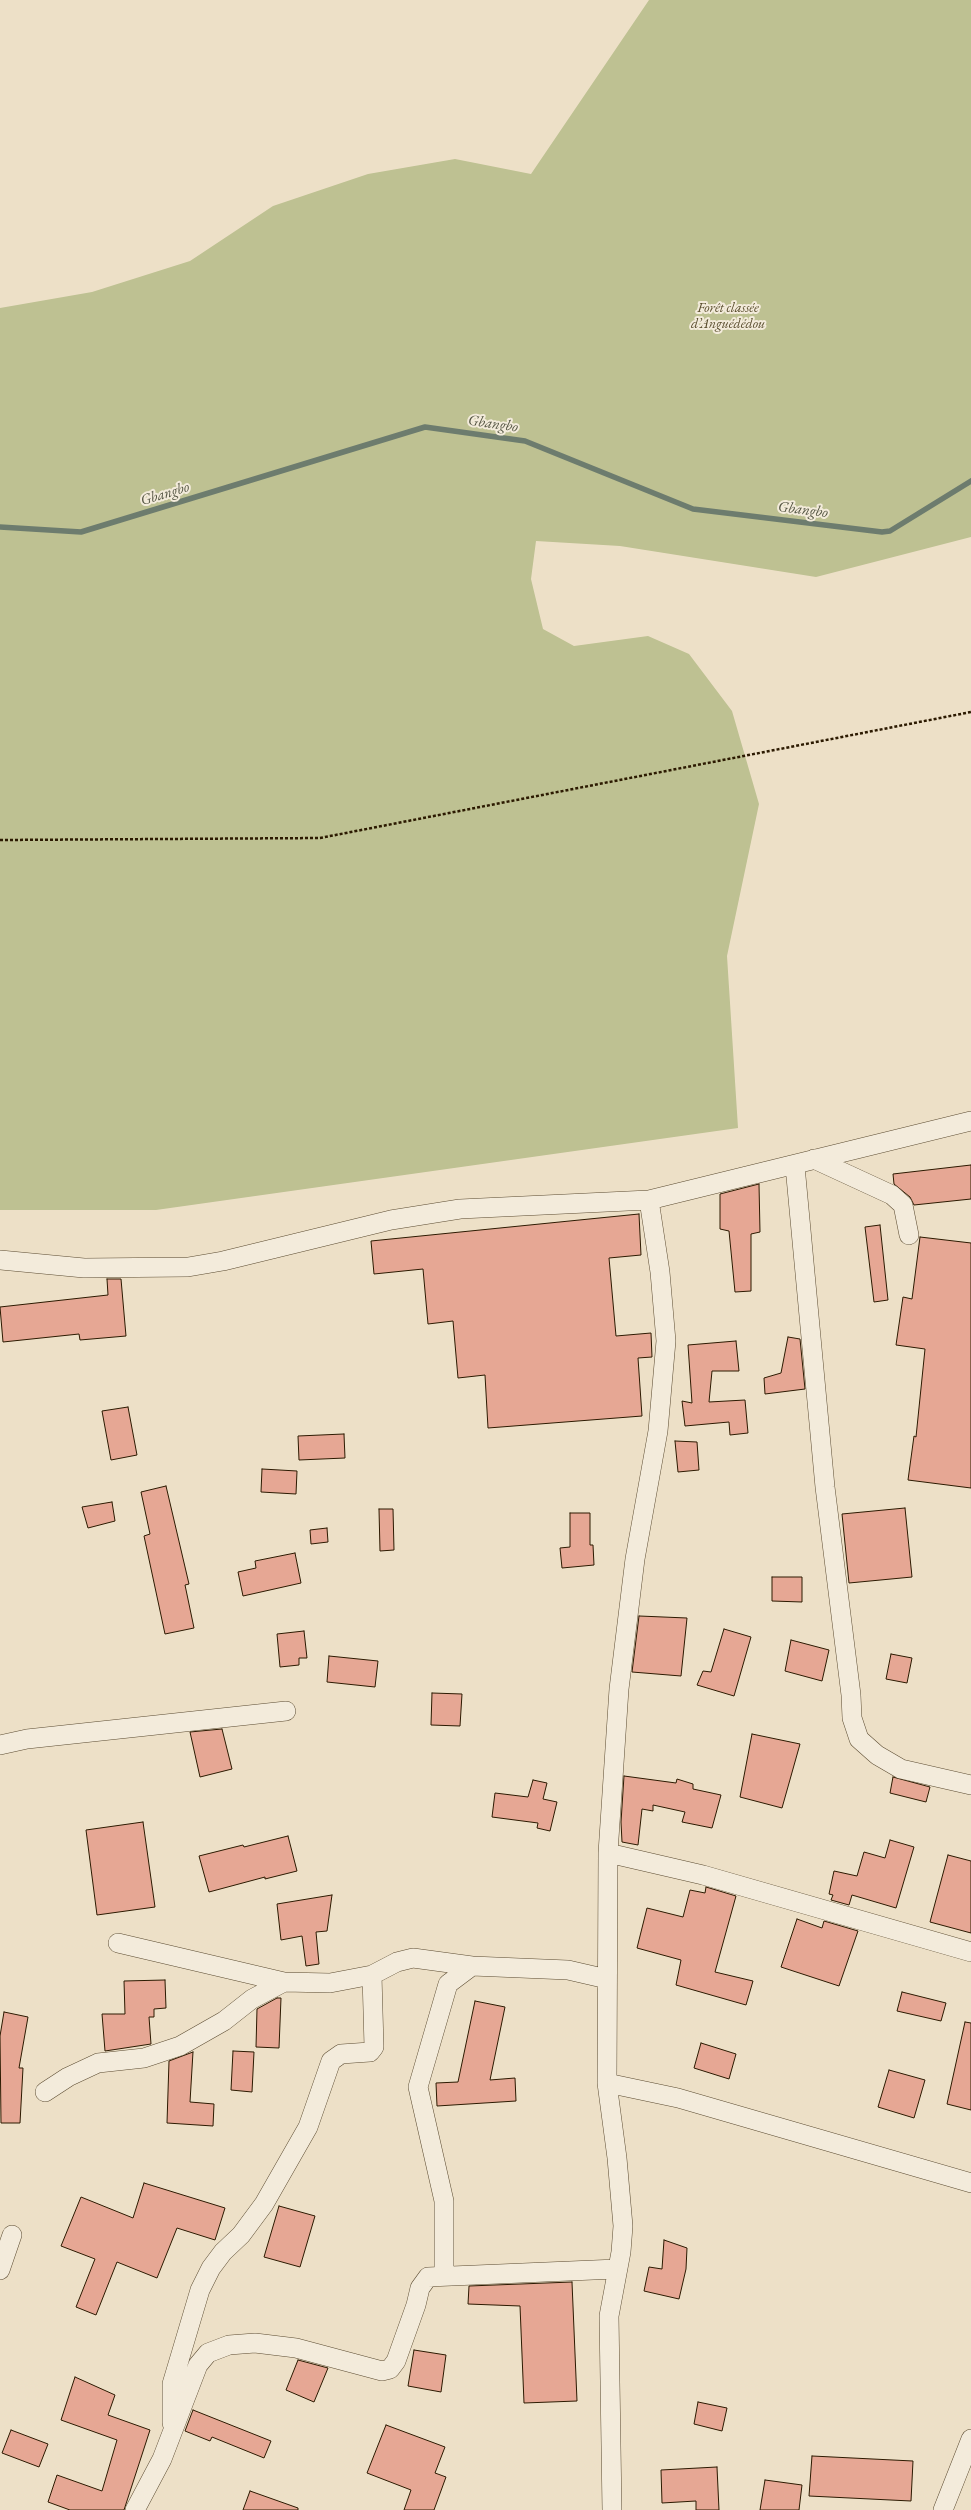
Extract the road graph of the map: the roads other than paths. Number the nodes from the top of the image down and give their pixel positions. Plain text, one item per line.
1 (971, 1121) edge
2 (814, 1159) junction
3 (795, 1166) junction
4 (649, 1200) junction
5 (909, 1235) dead end
6 (0, 1260) edge
7 (286, 1710) dead end
8 (0, 1745) edge
9 (971, 1785) edge
10 (608, 1853) junction
11 (118, 1943) dead end
12 (971, 1952) edge
13 (472, 1966) junction
14 (372, 1975) junction
15 (607, 1979) junction
16 (284, 1982) junction
17 (607, 2082) junction
18 (45, 2092) dead end
19 (971, 2183) edge
20 (12, 2235) dead end
21 (617, 2269) junction
22 (0, 2270) edge
23 (444, 2274) junction
24 (173, 2431) junction
25 (971, 2439) edge
26 (135, 2510) edge
27 (612, 2510) edge
28 (943, 2510) edge

1 - 2 street
2 - 3 street
2 - 5 street
3 - 4 street
3 - 9 street
4 - 6 street
4 - 10 street
7 - 8 street
10 - 12 street
10 - 15 street
11 - 16 street
13 - 14 street
13 - 15 street
13 - 23 street
14 - 16 street
14 - 24 street
15 - 17 street
16 - 18 street
17 - 19 street
17 - 21 street
20 - 22 street
21 - 23 street
21 - 27 street
23 - 24 street
24 - 26 street
25 - 28 street

